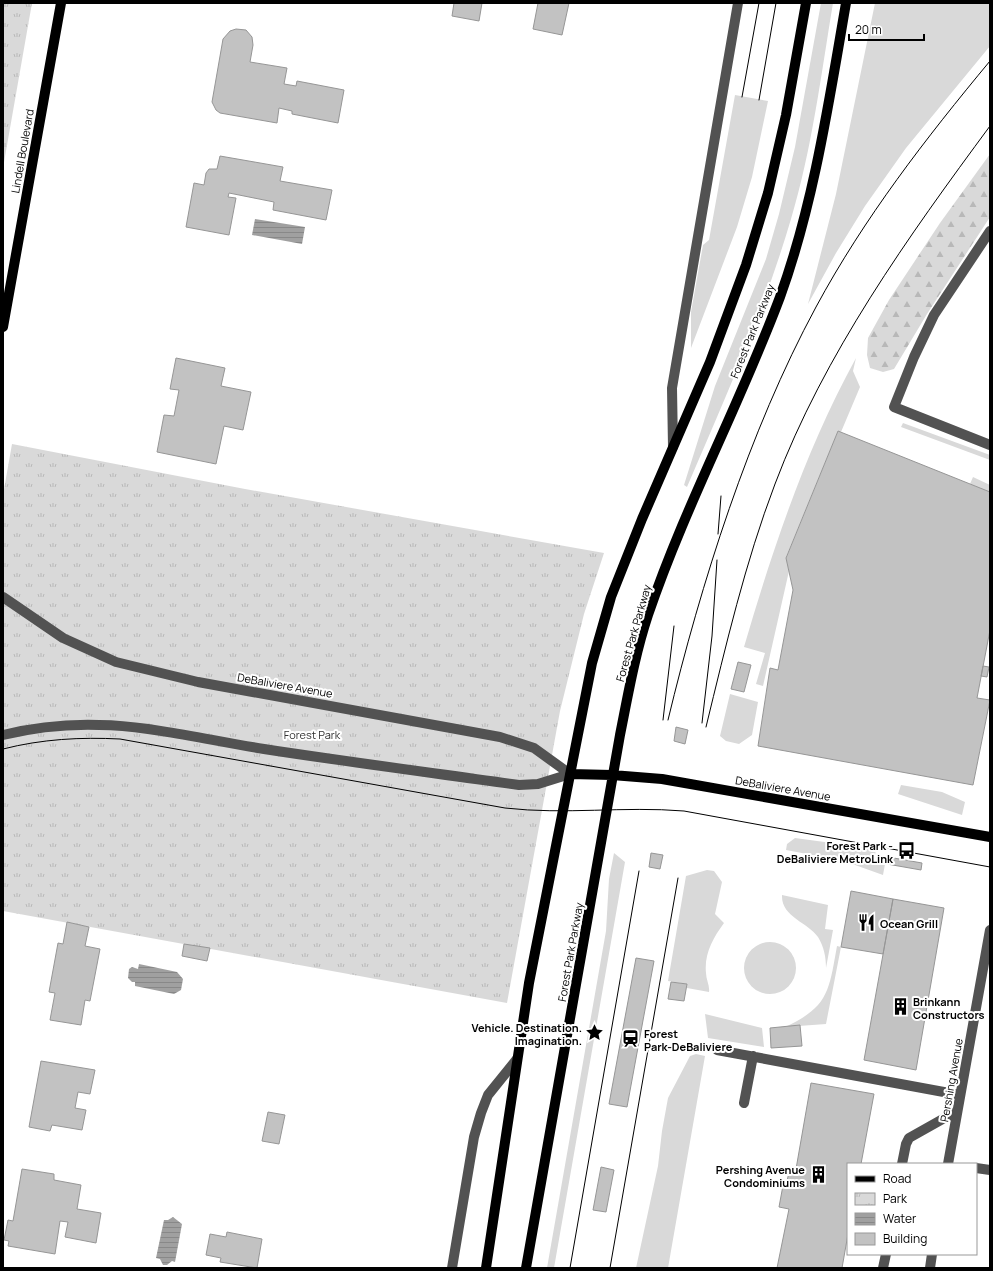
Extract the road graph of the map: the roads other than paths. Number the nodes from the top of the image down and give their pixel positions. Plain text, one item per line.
1 (61, 3) edge
2 (738, 3) edge
3 (806, 3) edge
4 (846, 3) edge
5 (990, 231) edge
6 (3, 327) edge
7 (990, 445) edge
8 (673, 448) junction
9 (3, 597) edge
10 (3, 735) edge
11 (570, 774) junction
12 (612, 775) junction
13 (990, 838) edge
14 (990, 930) edge
15 (717, 1050) dead end
16 (753, 1056) junction
17 (517, 1059) junction
18 (960, 1095) junction
19 (744, 1103) dead end
20 (957, 1111) junction
21 (902, 1163) edge
22 (950, 1163) edge
23 (977, 1168) edge
24 (990, 1170) edge
25 (886, 1255) edge
26 (932, 1255) edge
27 (452, 1268) edge
28 (486, 1268) edge
29 (526, 1268) edge
30 (883, 1268) edge
31 (930, 1268) edge

1 - 6 main road, Lindell Boulevard
2 - 8 street
3 - 8 main road
4 - 12 main road, Forest Park Parkway
5 - 7 street
8 - 11 main road
9 - 11 street, DeBaliviere Avenue
10 - 11 street, DeBaliviere Avenue
11 - 12 main road, DeBaliviere Avenue
11 - 17 main road
12 - 13 main road, DeBaliviere Avenue
12 - 29 main road, Forest Park Parkway
14 - 18 street, Pershing Avenue
15 - 16 street
16 - 18 street
16 - 19 street
17 - 27 street
17 - 28 main road
18 - 20 street, Pershing Avenue
20 - 21 street
20 - 22 street, Pershing Avenue
23 - 24 street
25 - 30 street
26 - 31 street

